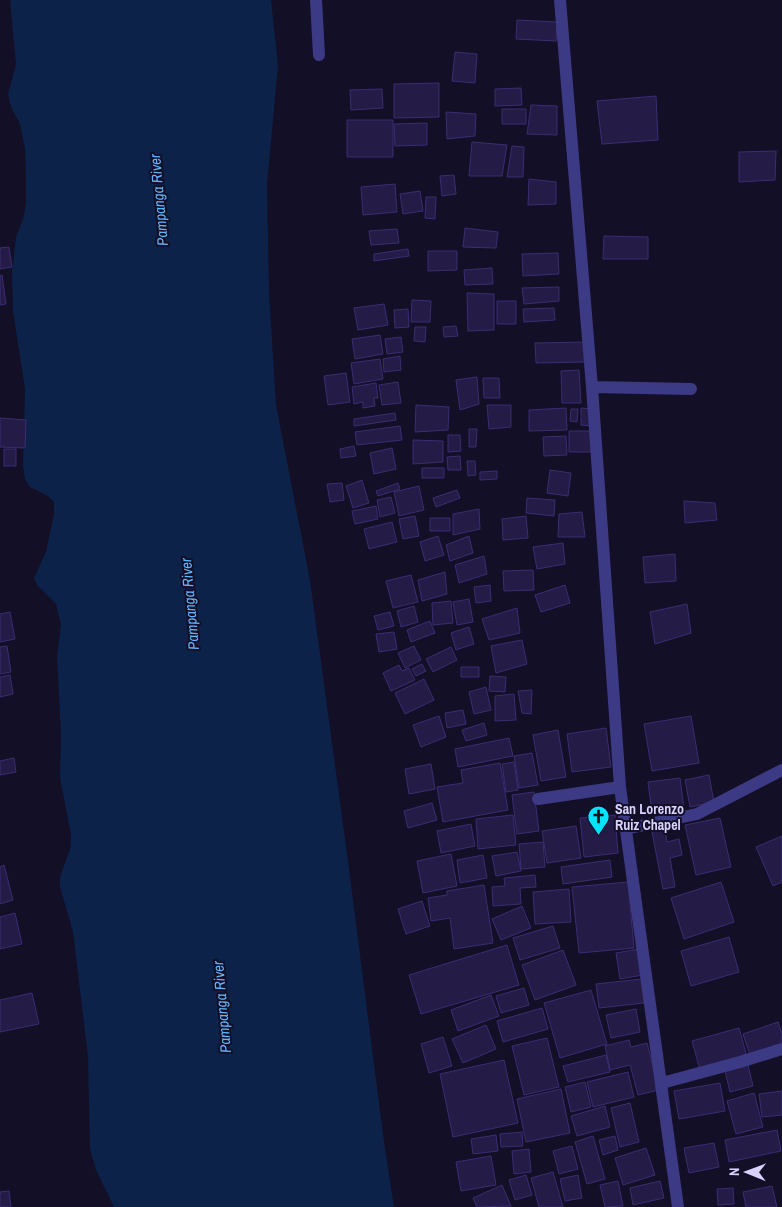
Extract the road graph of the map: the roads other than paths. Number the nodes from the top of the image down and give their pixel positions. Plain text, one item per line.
1 (316, 0) edge
2 (560, 0) edge
3 (319, 55) dead end
4 (592, 387) junction
5 (691, 389) dead end
6 (782, 770) edge
7 (620, 787) junction
8 (538, 799) dead end
9 (625, 829) junction
10 (782, 1049) edge
11 (662, 1083) junction
12 (678, 1207) edge

1 - 3 street
2 - 4 street
4 - 5 street
4 - 7 street
6 - 9 street
7 - 8 street
7 - 9 street
9 - 11 street
10 - 11 street
11 - 12 street

